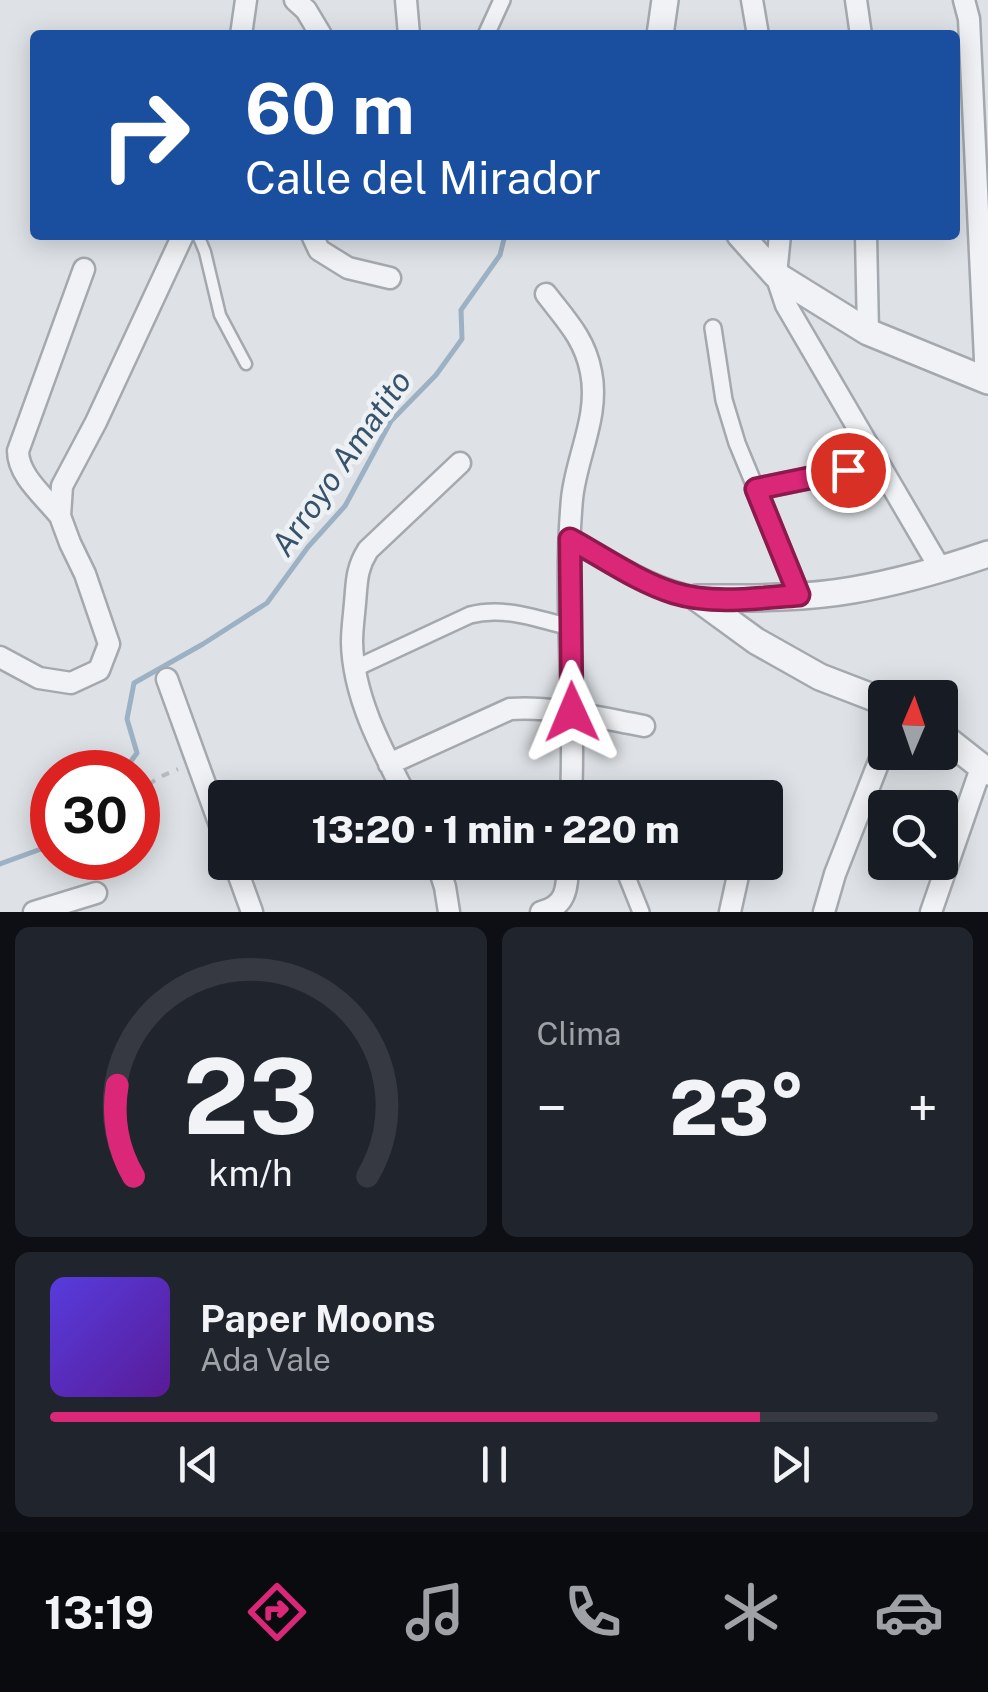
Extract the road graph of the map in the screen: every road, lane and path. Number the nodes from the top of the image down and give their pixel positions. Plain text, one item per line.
1 (246, 0) edge
2 (295, 0) edge
3 (406, 0) edge
4 (502, 0) edge
5 (665, 0) edge
6 (752, 0) edge
7 (856, 0) edge
8 (964, 0) edge
9 (242, 30) edge
10 (318, 30) edge
11 (409, 30) edge
12 (488, 30) edge
13 (661, 30) edge
14 (757, 30) edge
15 (860, 30) edge
16 (181, 240) edge
17 (200, 240) edge
18 (315, 240) edge
19 (744, 240) edge
20 (780, 240) edge
21 (866, 240) edge
22 (84, 269) dead end
23 (776, 276) junction
24 (390, 278) dead end
25 (546, 294) dead end
26 (713, 328) dead end
27 (868, 332) junction
28 (246, 364) dead end
29 (987, 381) edge
30 (460, 463) dead end
31 (878, 464) junction
32 (756, 489) junction
33 (60, 516) junction
34 (570, 539) junction
35 (988, 554) edge
36 (941, 570) junction
37 (799, 595) junction
38 (697, 598) junction
39 (570, 627) junction
40 (0, 657) edge
41 (356, 668) junction
42 (168, 679) dead end
43 (868, 696) edge
44 (572, 712) junction
45 (644, 726) dead end
46 (958, 749) edge
47 (197, 762) junction
48 (390, 764) junction
49 (876, 770) edge
50 (984, 770) edge
51 (160, 776) edge
52 (398, 780) edge
53 (571, 780) edge
54 (208, 792) edge
55 (240, 880) edge
56 (443, 880) edge
57 (567, 880) edge
58 (628, 880) edge
59 (737, 880) edge
60 (96, 894) dead end
61 (75, 906) edge
62 (34, 912) edge
63 (252, 912) edge
64 (448, 912) edge
65 (542, 912) edge
66 (641, 912) edge
67 (730, 912) edge
68 (824, 912) edge
69 (932, 912) edge

1 - 9 street
2 - 10 street
3 - 11 street
4 - 12 street
5 - 13 street
6 - 14 street
7 - 15 street
8 - 29 street
16 - 33 street
17 - 28 lane
18 - 24 street
19 - 23 street
20 - 23 street
21 - 27 street
22 - 33 street
23 - 27 street
23 - 31 street
25 - 34 street
26 - 32 street
27 - 29 street
30 - 41 street
31 - 32 street
31 - 36 street
32 - 37 street
33 - 40 street
34 - 38 street
34 - 39 street
35 - 36 street
36 - 37 street
37 - 38 street
38 - 43 street
39 - 41 street
39 - 44 street
41 - 48 street
42 - 47 street
44 - 45 street
44 - 48 street
44 - 53 street
46 - 50 street
47 - 51 path
47 - 54 street
48 - 52 street
49 - 68 street
50 - 69 street
55 - 63 street
56 - 64 street
57 - 65 street
58 - 66 street
59 - 67 street
60 - 61 street
61 - 62 street

